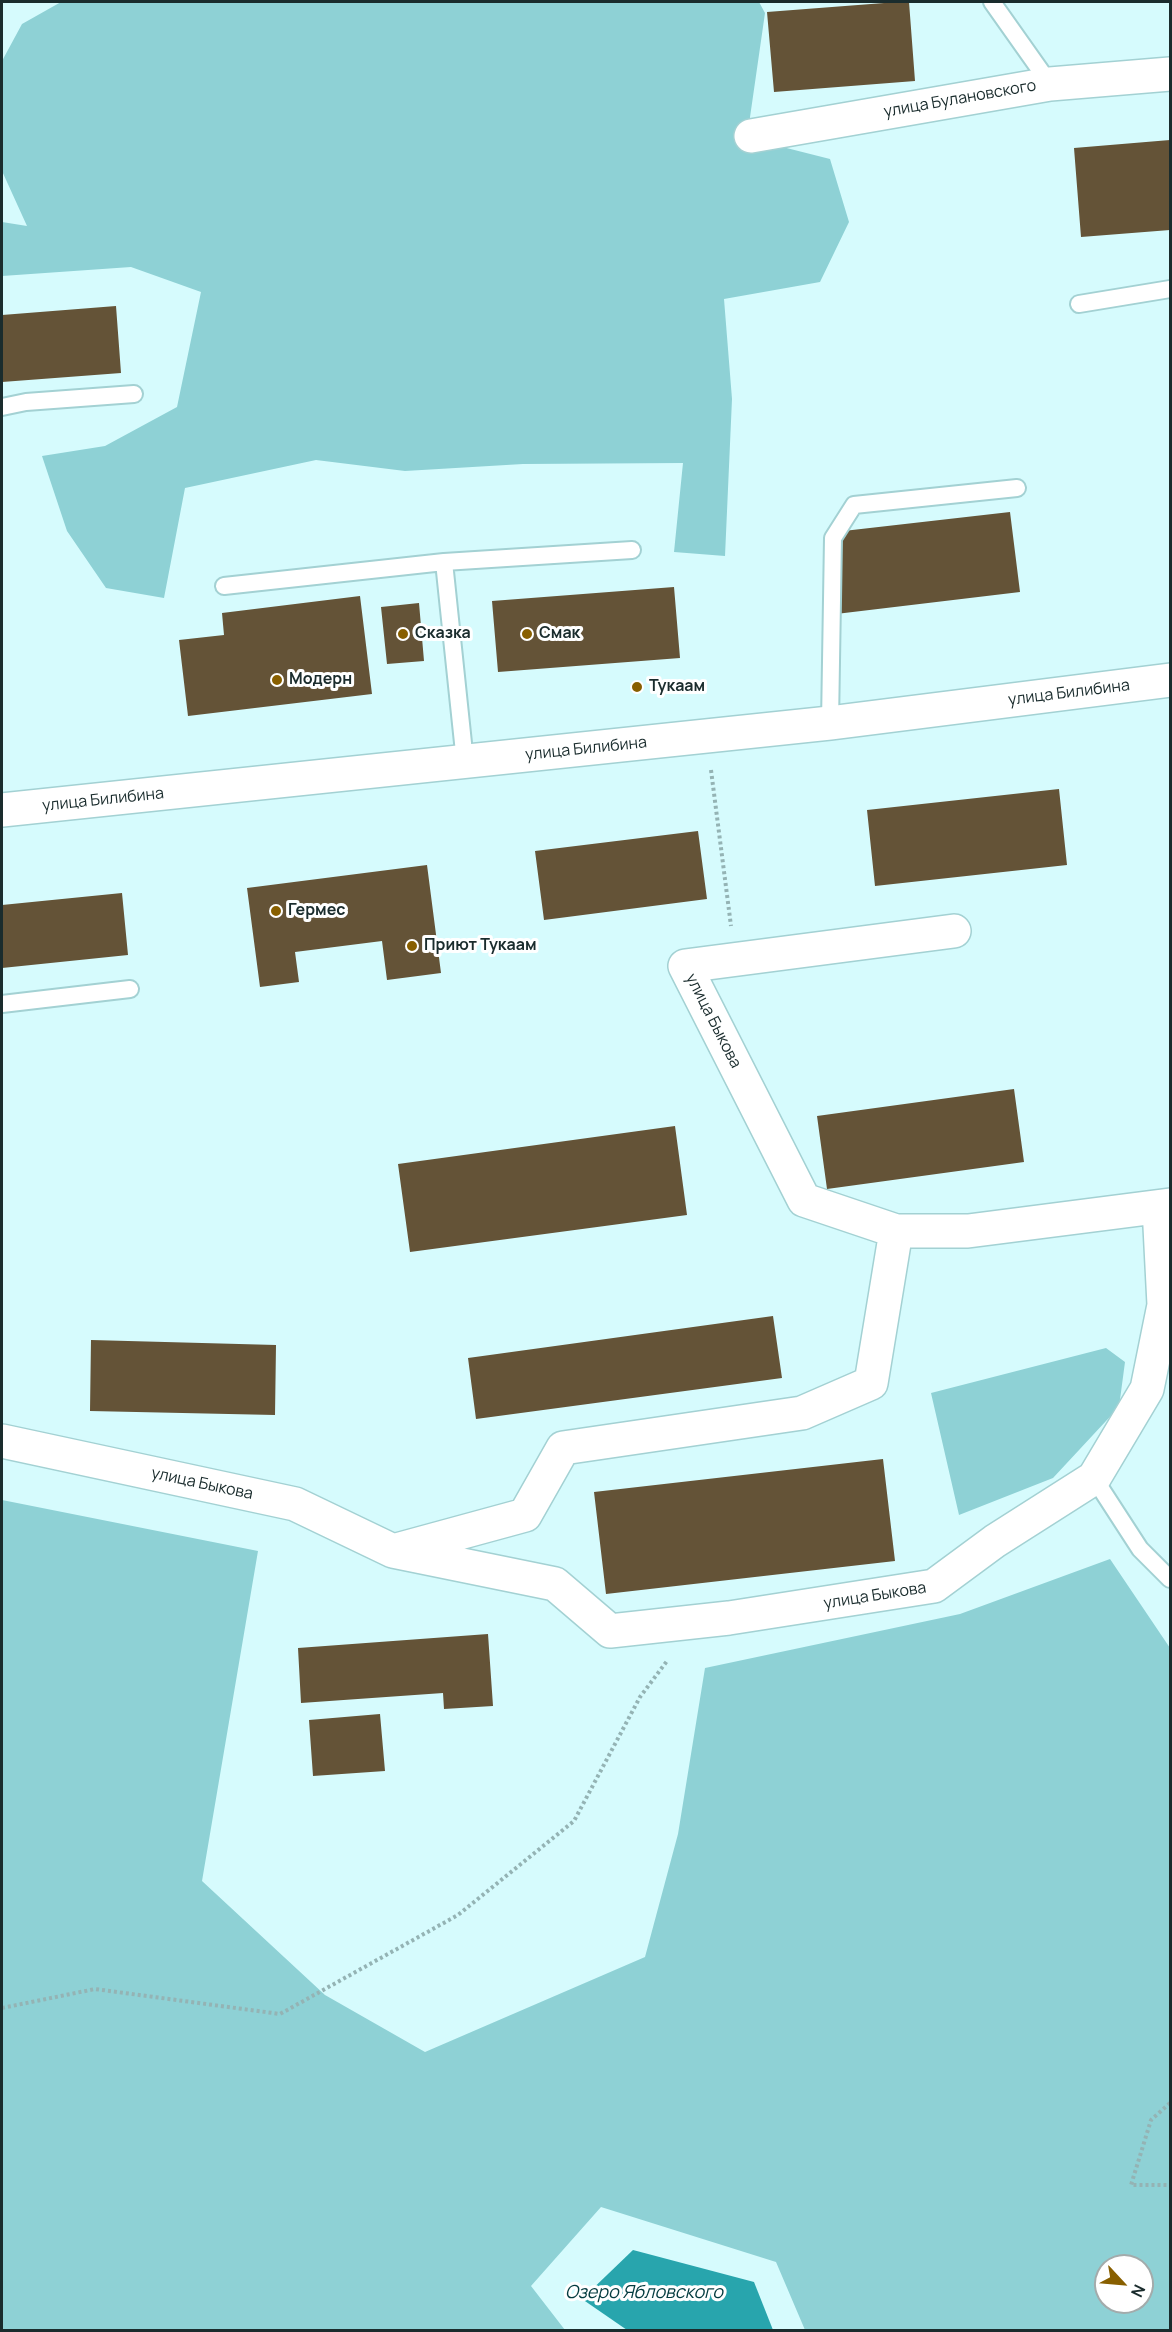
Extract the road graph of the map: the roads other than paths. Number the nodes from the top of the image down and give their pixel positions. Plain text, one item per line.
1 (992, 2) edge
2 (1170, 74) edge
3 (1050, 84) junction
4 (751, 136) dead end
5 (1170, 290) edge
6 (1079, 304) dead end
7 (134, 394) dead end
8 (2, 407) edge
9 (1017, 488) dead end
10 (632, 550) dead end
11 (444, 562) junction
12 (224, 586) dead end
13 (1170, 680) edge
14 (830, 723) junction
15 (465, 762) junction
16 (2, 810) edge
17 (954, 931) dead end
18 (130, 989) dead end
19 (2, 1004) edge
20 (1165, 1206) edge
21 (896, 1231) junction
22 (1162, 1362) edge
23 (2, 1441) edge
24 (1094, 1478) junction
25 (393, 1551) junction
26 (1170, 1579) edge

1 - 3 lane
2 - 3 street, улица Булановского
3 - 4 street, улица Булановского
5 - 6 lane
7 - 8 lane
9 - 14 lane
10 - 11 lane
11 - 12 lane
11 - 15 lane
13 - 14 street, улица Билибина
14 - 15 street, улица Билибина
15 - 16 street, улица Билибина
17 - 21 street, улица Быкова
18 - 19 lane
20 - 21 street, улица Быкова
20 - 22 street, улица Быкова
21 - 25 street
22 - 24 street, улица Быкова
23 - 25 street, улица Быкова
24 - 25 street, улица Быкова
24 - 26 lane

